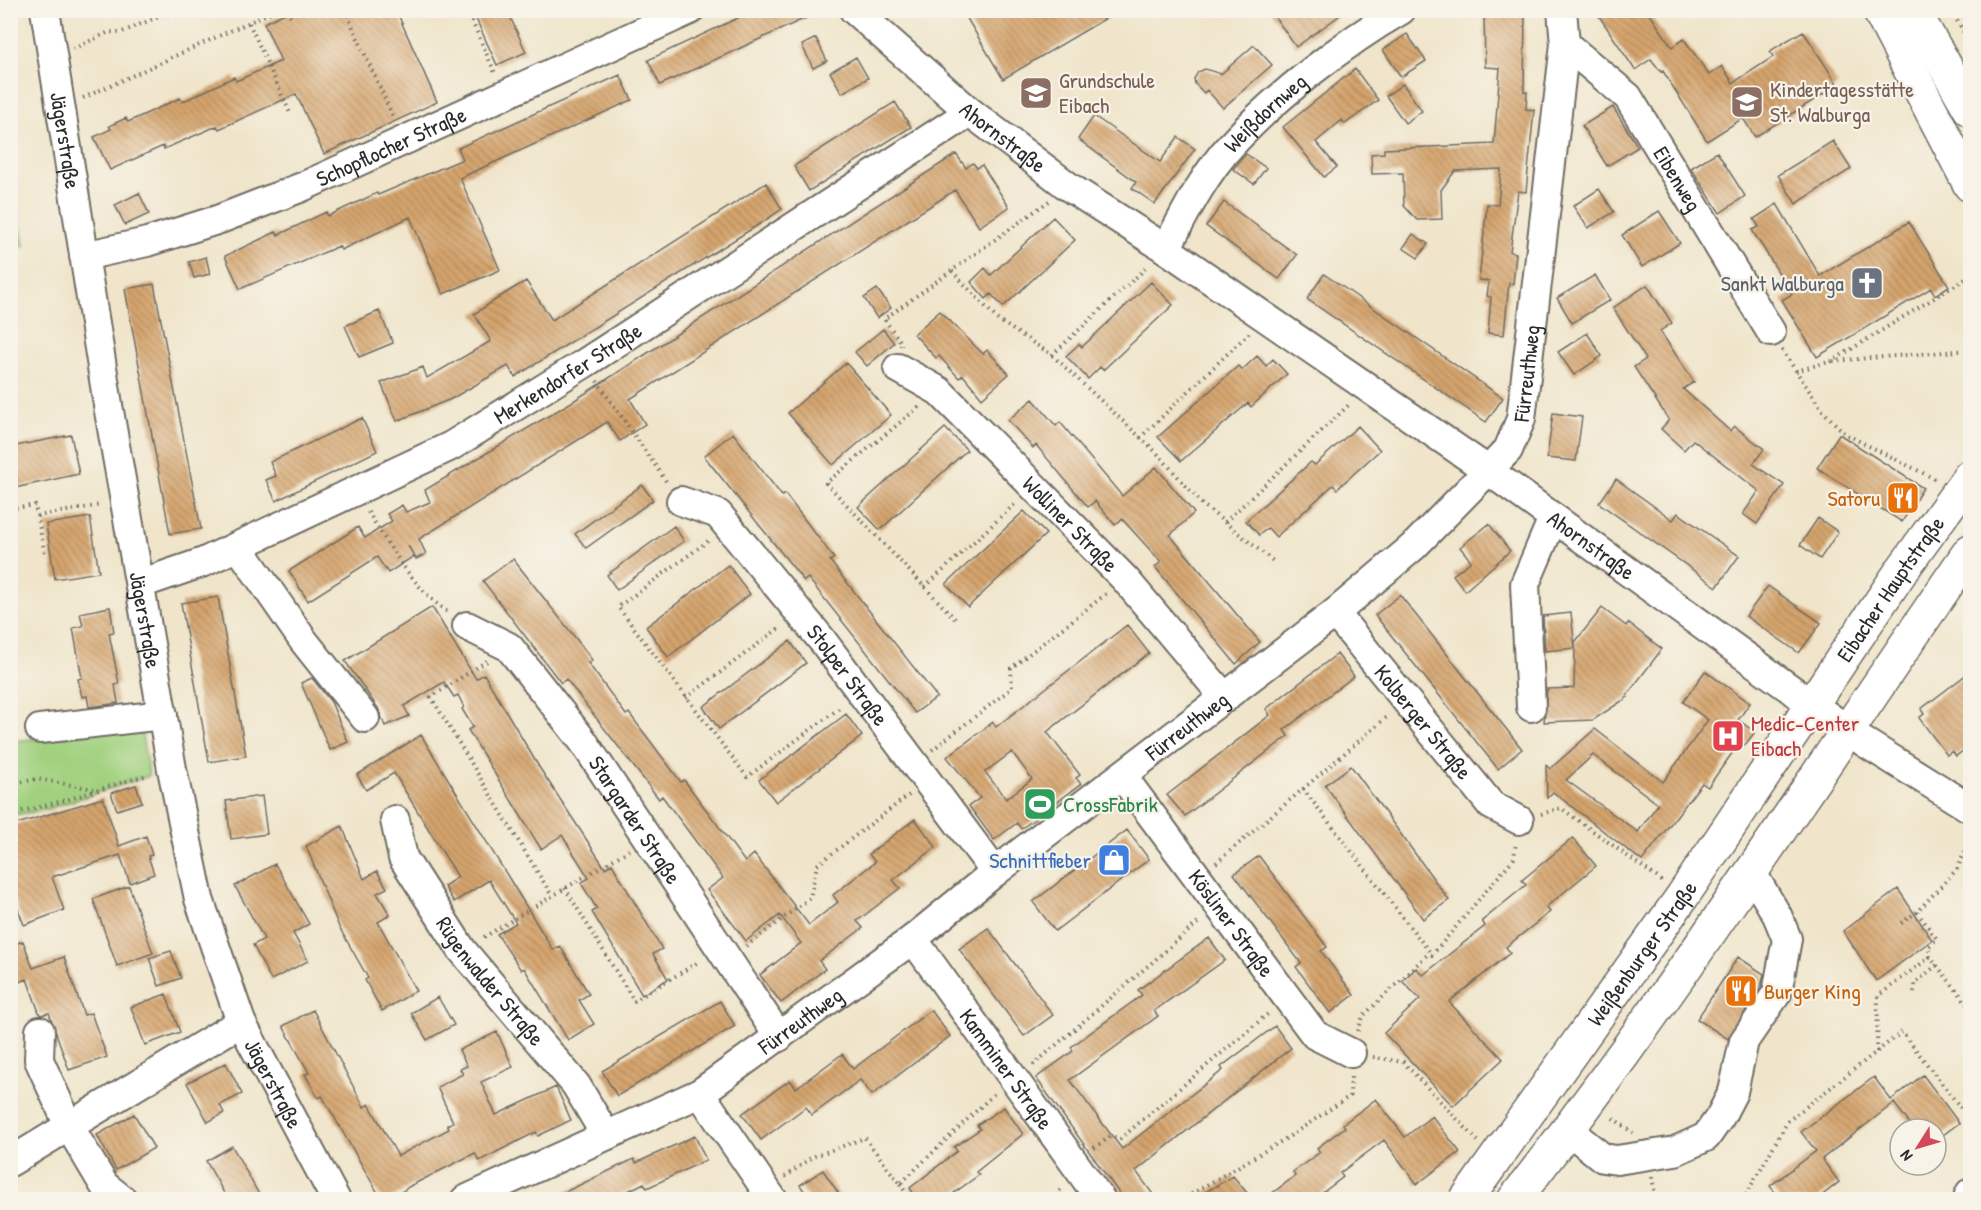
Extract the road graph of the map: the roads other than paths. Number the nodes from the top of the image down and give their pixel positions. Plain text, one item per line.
1 (45, 10) edge
2 (690, 10) edge
3 (854, 10) edge
4 (1401, 10) edge
5 (1562, 10) edge
6 (1879, 10) edge
7 (1913, 10) edge
8 (1565, 44) junction
9 (1971, 109) edge
10 (970, 112) junction
11 (1946, 134) junction
12 (1971, 171) edge
13 (1971, 185) edge
14 (1166, 249) junction
15 (84, 256) junction
16 (1771, 332) road end
17 (898, 368) road end
18 (1489, 471) junction
19 (1957, 480) edge
20 (681, 501) road end
21 (1554, 518) junction
22 (238, 546) junction
23 (1971, 551) edge
24 (140, 584) junction
25 (1335, 613) junction
26 (467, 626) road end
27 (1225, 698) junction
28 (1812, 704) junction
29 (1531, 706) dead end
30 (163, 715) junction
31 (365, 718) dead end
32 (40, 729) dead end
33 (1848, 731) junction
34 (1124, 777) junction
35 (1971, 808) edge
36 (395, 820) dead end
37 (1519, 820) road end
38 (995, 872) junction
39 (1752, 873) junction
40 (913, 939) junction
41 (241, 1022) junction
42 (40, 1031) dead end
43 (779, 1037) junction
44 (1352, 1053) road end
45 (1565, 1064) junction
46 (700, 1093) junction
47 (69, 1126) junction
48 (1568, 1130) junction
49 (605, 1134) junction
50 (10, 1162) edge
51 (1971, 1193) edge
52 (770, 1195) edge
53 (123, 1200) edge
54 (336, 1200) edge
55 (465, 1200) edge
56 (1101, 1200) edge
57 (1466, 1200) edge
58 (1514, 1200) edge
59 (1967, 1200) edge

1 - 15 street, Jägerstraße
2 - 15 street, Schopflocher Straße
3 - 10 street, Ahornstraße
4 - 14 street, Weißdornweg
5 - 8 street, Fürreuthweg
6 - 11 main road
7 - 9 main road
8 - 16 street, Eibenweg
8 - 18 street, Fürreuthweg
10 - 14 street, Ahornstraße
10 - 22 street, Merkendorfer Straße
11 - 12 main road
11 - 13 main road
14 - 18 street, Ahornstraße
15 - 24 street, Jägerstraße
17 - 27 street, Wolliner Straße
18 - 21 street, Ahornstraße
18 - 25 street, Fürreuthweg
19 - 28 main road, Eibacher Hauptstraße
20 - 38 street, Stolper Straße
21 - 28 street, Ahornstraße
21 - 29 street
22 - 24 street, Merkendorfer Straße
22 - 31 street
23 - 33 main road, Eibacher Hauptstraße
24 - 30 street, Jägerstraße
25 - 27 street, Fürreuthweg
25 - 37 street, Kolberger Straße
26 - 43 street, Stargarder Straße
27 - 34 street, Fürreuthweg
28 - 33 street, Ahornstraße
28 - 45 main road, Weißenburger Straße
30 - 32 street
30 - 41 street, Jägerstraße
33 - 35 street, Ahornstraße
33 - 39 main road, Weißenburger Straße
34 - 38 street, Fürreuthweg
34 - 44 street, Kösliner Straße
36 - 49 street, Rügenwalder Straße
38 - 40 street, Fürreuthweg
39 - 48 main road, Weißenburger Straße
39 - 48 street
40 - 43 street, Fürreuthweg
40 - 56 street, Kamminer Straße
41 - 47 street
41 - 54 street, Jägerstraße
42 - 47 street
43 - 46 street, Fürreuthweg
45 - 48 main road
45 - 57 main road, Weißenburger Straße
46 - 49 street, Fürreuthweg
46 - 52 street
47 - 50 street
47 - 53 street
48 - 58 main road, Weißenburger Straße
49 - 55 street, Fürreuthweg
51 - 59 street

